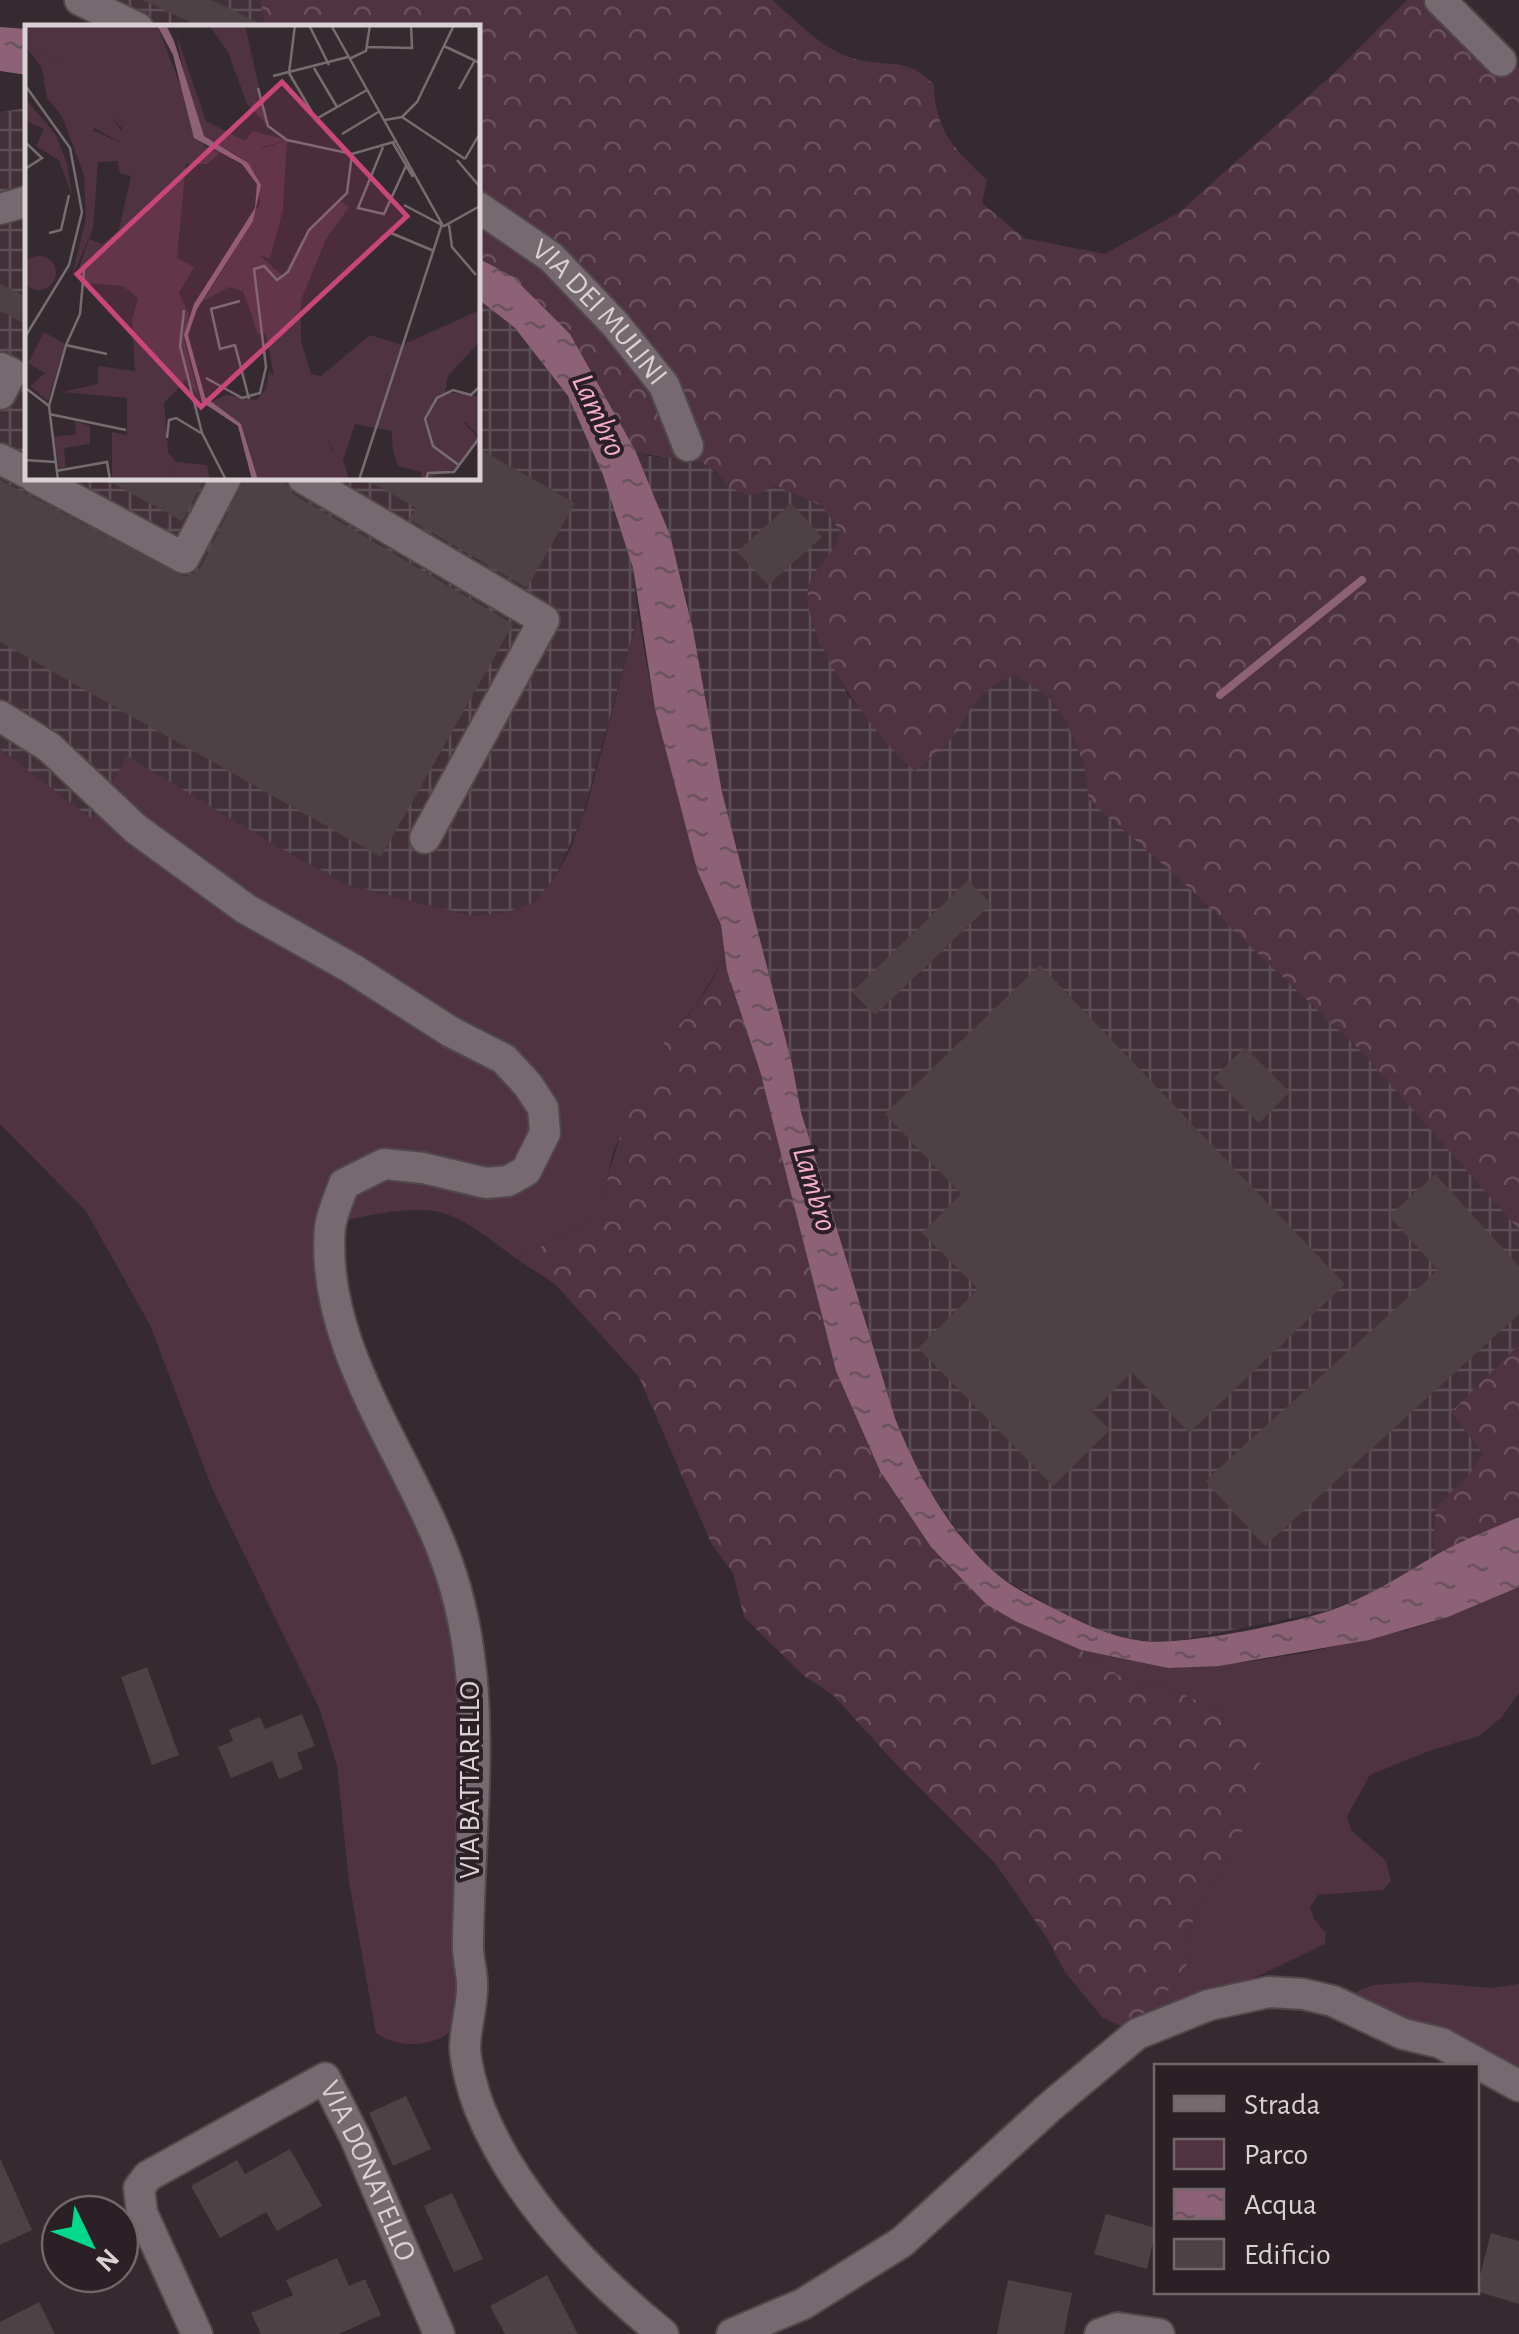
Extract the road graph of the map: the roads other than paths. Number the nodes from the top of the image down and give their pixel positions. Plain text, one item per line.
1 (80, 0) edge
2 (1440, 0) edge
3 (126, 22) edge
4 (1501, 61) dead end
5 (25, 202) edge
6 (480, 207) edge
7 (0, 208) edge
8 (0, 368) edge
9 (0, 394) edge
10 (688, 446) dead end
11 (0, 458) edge
12 (25, 472) edge
13 (39, 480) edge
14 (225, 480) edge
15 (306, 480) edge
16 (0, 716) edge
17 (425, 838) dead end
18 (1479, 2064) edge
19 (1479, 2064) edge
20 (1519, 2086) edge
21 (1104, 2332) edge
22 (197, 2334) edge
23 (439, 2334) edge
24 (663, 2334) edge
25 (732, 2334) edge
26 (1159, 2334) edge

1 - 3 street
2 - 4 street
5 - 7 street
6 - 10 street, VIA DEI MULINI
8 - 9 street
11 - 12 street
13 - 14 street
15 - 17 street
16 - 24 street, VIA BATTARELLO
18 - 20 street
19 - 25 street
21 - 26 street
22 - 23 street, VIA DONATELLO

